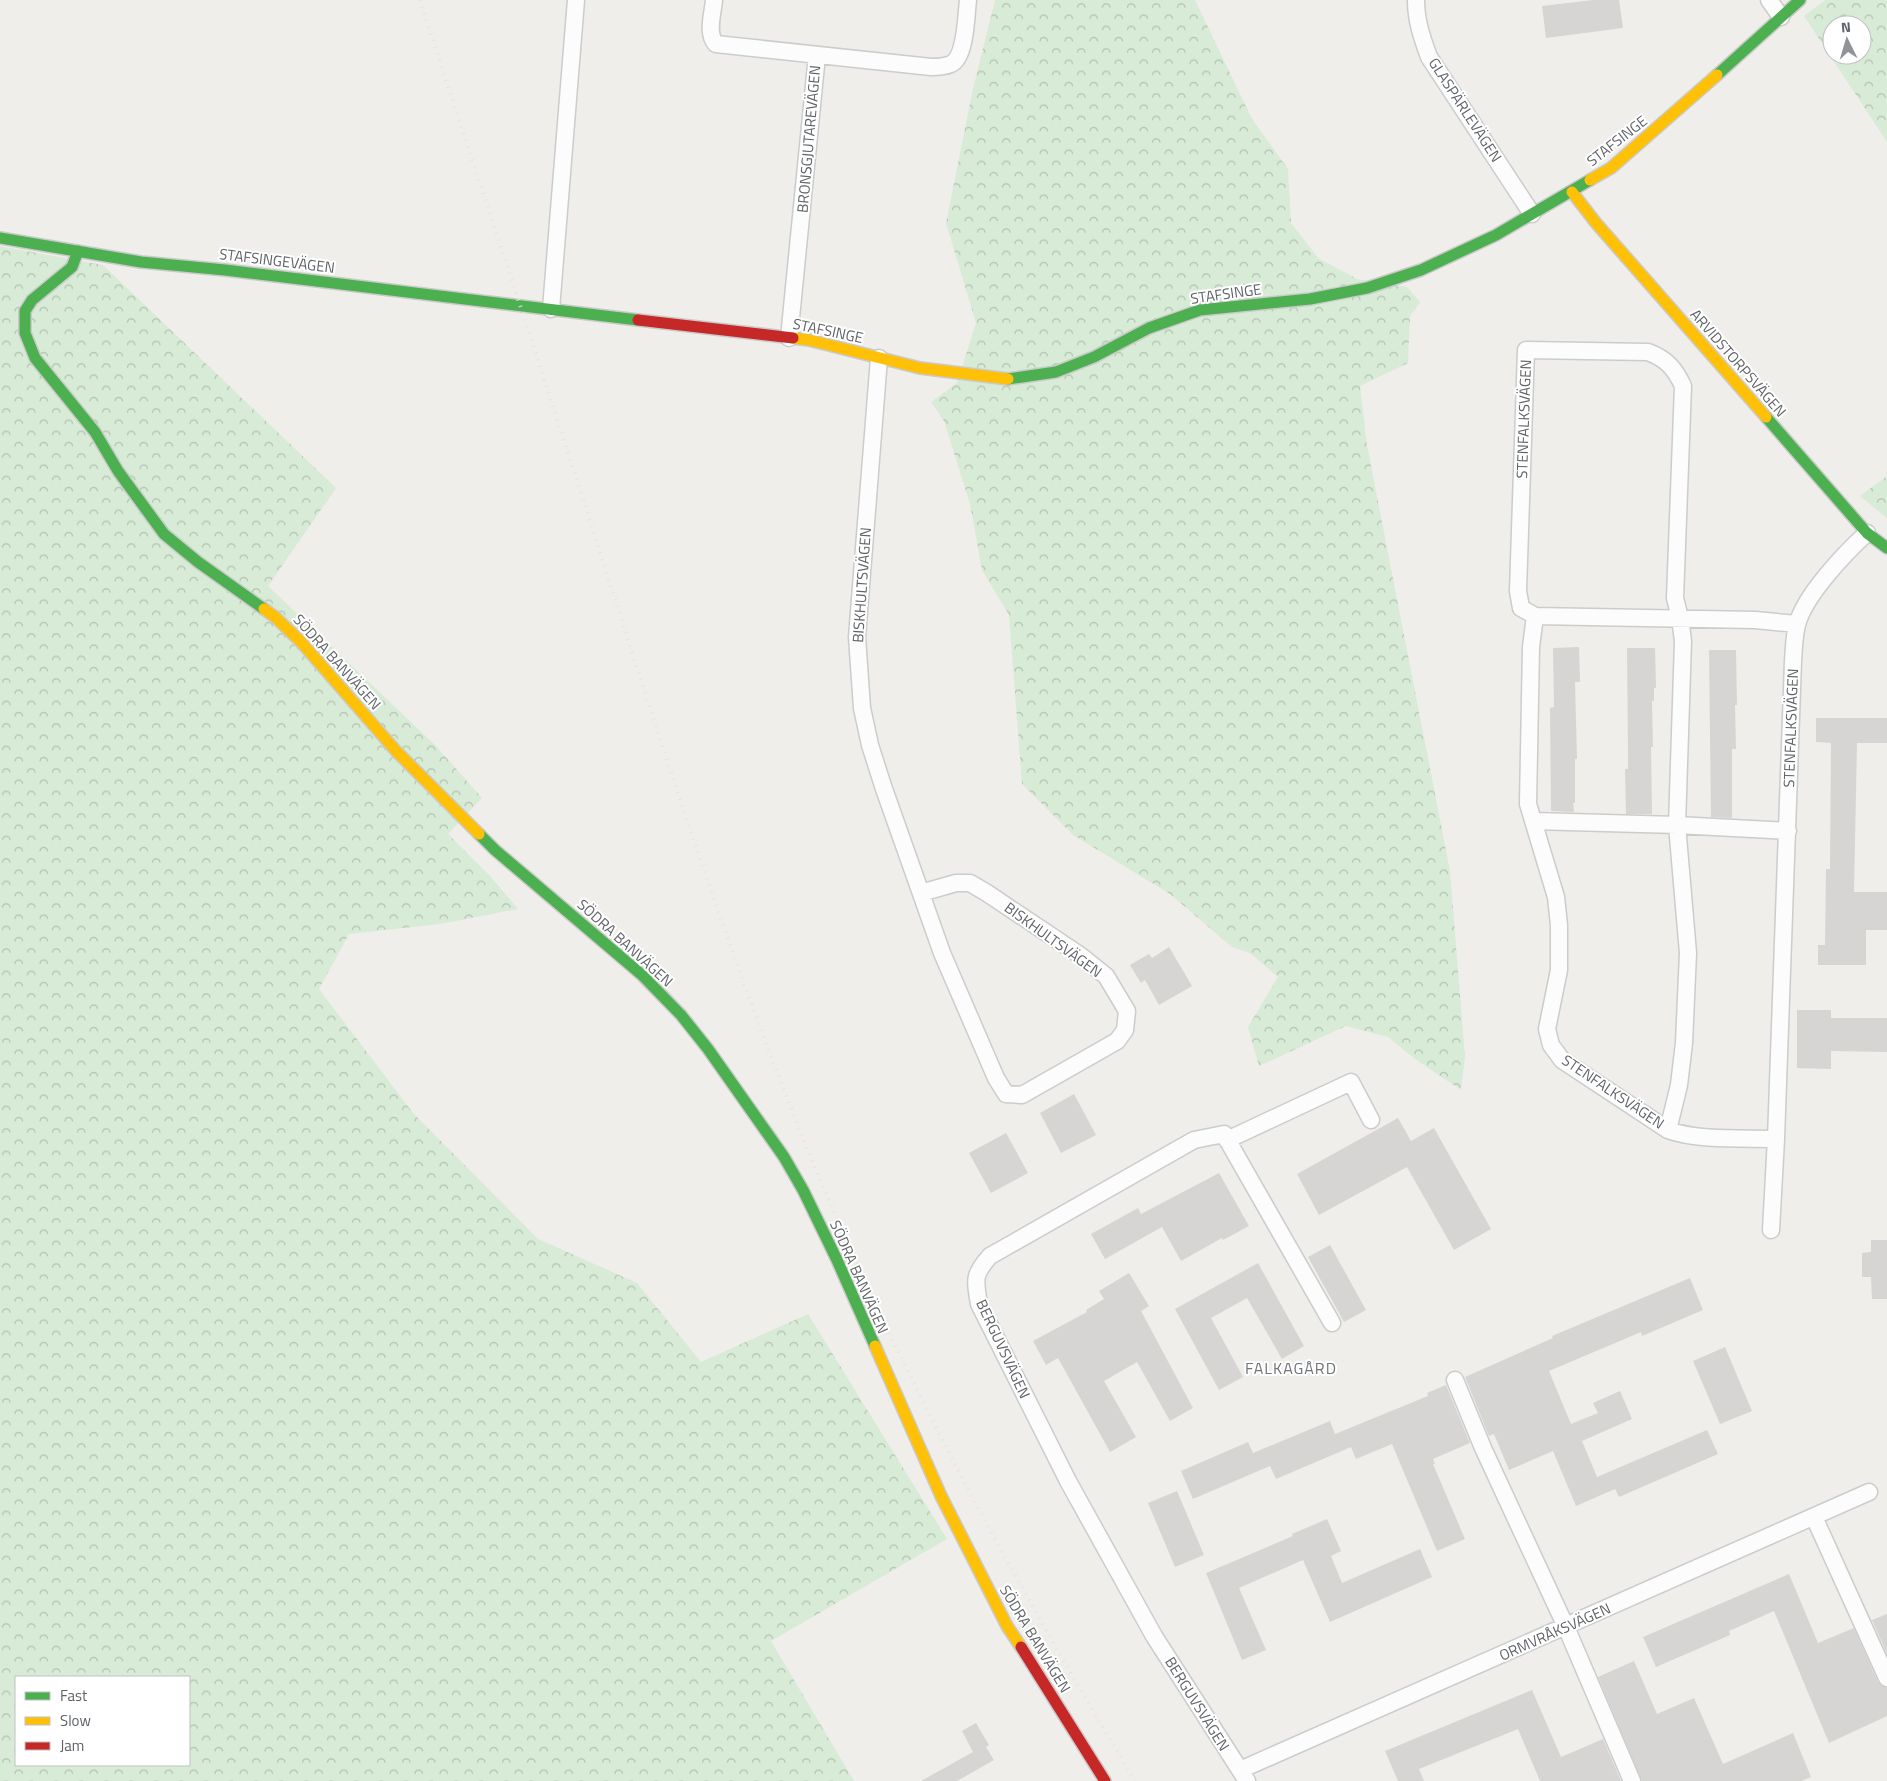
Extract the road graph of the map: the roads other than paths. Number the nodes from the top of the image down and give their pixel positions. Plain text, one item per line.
1 (576, 0) edge
2 (714, 0) edge
3 (968, 0) edge
4 (1416, 0) edge
5 (1769, 0) edge
6 (1800, 0) edge
7 (1781, 17) junction
8 (817, 55) junction
9 (1572, 192) junction
10 (1532, 214) junction
11 (0, 238) edge
12 (78, 251) junction
13 (551, 309) junction
14 (789, 338) junction
15 (879, 358) junction
16 (1868, 533) junction
17 (1887, 548) edge
18 (1535, 616) junction
19 (1680, 618) junction
20 (1797, 624) junction
21 (1533, 821) junction
22 (1676, 825) junction
23 (1788, 831) junction
24 (921, 893) junction
25 (1371, 1120) dead end
26 (1668, 1130) junction
27 (1227, 1140) junction
28 (1776, 1140) junction
29 (1771, 1230) dead end
30 (1332, 1323) dead end
31 (1455, 1380) dead end
32 (1869, 1492) dead end
33 (1814, 1517) junction
34 (1566, 1627) junction
35 (1887, 1678) edge
36 (1243, 1776) edge
37 (1104, 1781) edge
38 (1632, 1781) edge

1 - 13 street
2 - 8 street
3 - 8 street, BRONSGJUTAREVÄGEN
4 - 10 street, GLASPÄRLEVÄGEN
5 - 7 street
6 - 7 street, STAFSINGE
7 - 9 street, STAFSINGE
8 - 14 street, BRONSGJUTAREVÄGEN
9 - 10 street, STAFSINGE
9 - 16 street, ARVIDSTORPSVÄGEN
10 - 15 street, STAFSINGE
11 - 12 street, STAFSINGEVÄGEN
12 - 13 street, STAFSINGEVÄGEN
12 - 37 street, SÖDRA BANVÄGEN
13 - 14 street, STAFSINGE
14 - 15 street, STAFSINGE
15 - 24 street, BISKHULTSVÄGEN
16 - 17 street, ARVIDSTORPSVÄGEN
16 - 20 street, STENFALKSVÄGEN
18 - 19 street
18 - 19 street, STENFALKSVÄGEN
18 - 21 street, STENFALKSVÄGEN
19 - 20 street
19 - 22 street, STENFALKSVÄGEN
20 - 23 street, STENFALKSVÄGEN
21 - 22 street
21 - 26 street, STENFALKSVÄGEN
22 - 23 street
22 - 26 street, STENFALKSVÄGEN
23 - 28 street, STENFALKSVÄGEN
24 - 24 street, BISKHULTSVÄGEN
25 - 27 street
26 - 28 street, STENFALKSVÄGEN
27 - 30 street
27 - 36 street, BERGUVSVÄGEN
28 - 29 street, STENFALKSVÄGEN
31 - 34 street
32 - 33 street, ORMVRÅKSVÄGEN
33 - 34 street, ORMVRÅKSVÄGEN
33 - 35 street
34 - 36 street, ORMVRÅKSVÄGEN
34 - 38 street

